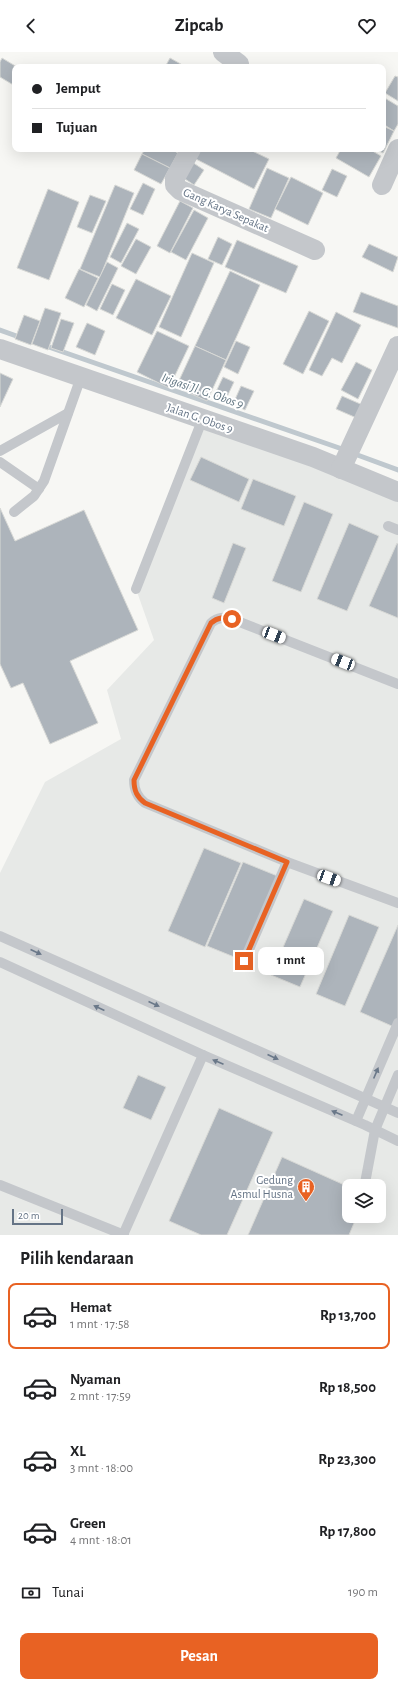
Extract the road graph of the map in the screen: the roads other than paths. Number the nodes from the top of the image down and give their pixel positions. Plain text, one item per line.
1 (223, 52) edge
2 (241, 61) edge
3 (398, 149) edge
4 (189, 152) edge
5 (382, 184) dead end
6 (315, 250) dead end
7 (398, 346) edge
8 (0, 349) edge
9 (81, 377) junction
10 (68, 413) junction
11 (203, 418) junction
12 (0, 451) edge
13 (0, 462) edge
14 (341, 469) junction
15 (39, 489) junction
16 (398, 492) edge
17 (14, 512) dead end
18 (136, 589) dead end
19 (398, 684) edge
20 (287, 862) junction
21 (398, 903) edge
22 (0, 936) edge
23 (244, 961) dead end
24 (0, 962) edge
25 (398, 1023) edge
26 (203, 1055) junction
27 (398, 1075) edge
28 (366, 1098) junction
29 (386, 1107) junction
30 (398, 1113) edge
31 (356, 1121) junction
32 (375, 1130) junction
33 (398, 1141) edge
34 (366, 1179) edge
35 (0, 1185) edge
36 (123, 1235) edge

1 - 2 street
3 - 5 street
4 - 6 street, Gang Karya Sepakat
7 - 14 street
8 - 9 street, Jalan G. Obos 9
9 - 10 lane
9 - 11 street, Jalan G. Obos 9
10 - 12 lane
10 - 15 lane
11 - 14 street, Jalan G. Obos 9
11 - 18 lane
13 - 15 lane
14 - 16 street, Jalan G. Obos 9
15 - 17 lane
19 - 20 lane
20 - 21 lane
20 - 23 lane
22 -> 28 lane
26 -> 24 lane
28 -> 25 lane
31 -> 26 lane
26 - 36 lane
27 - 29 lane
28 - 29 lane
28 - 31 lane
29 - 30 lane
29 - 32 lane
31 - 32 lane
32 - 33 lane
32 - 34 lane
35 - 36 lane

